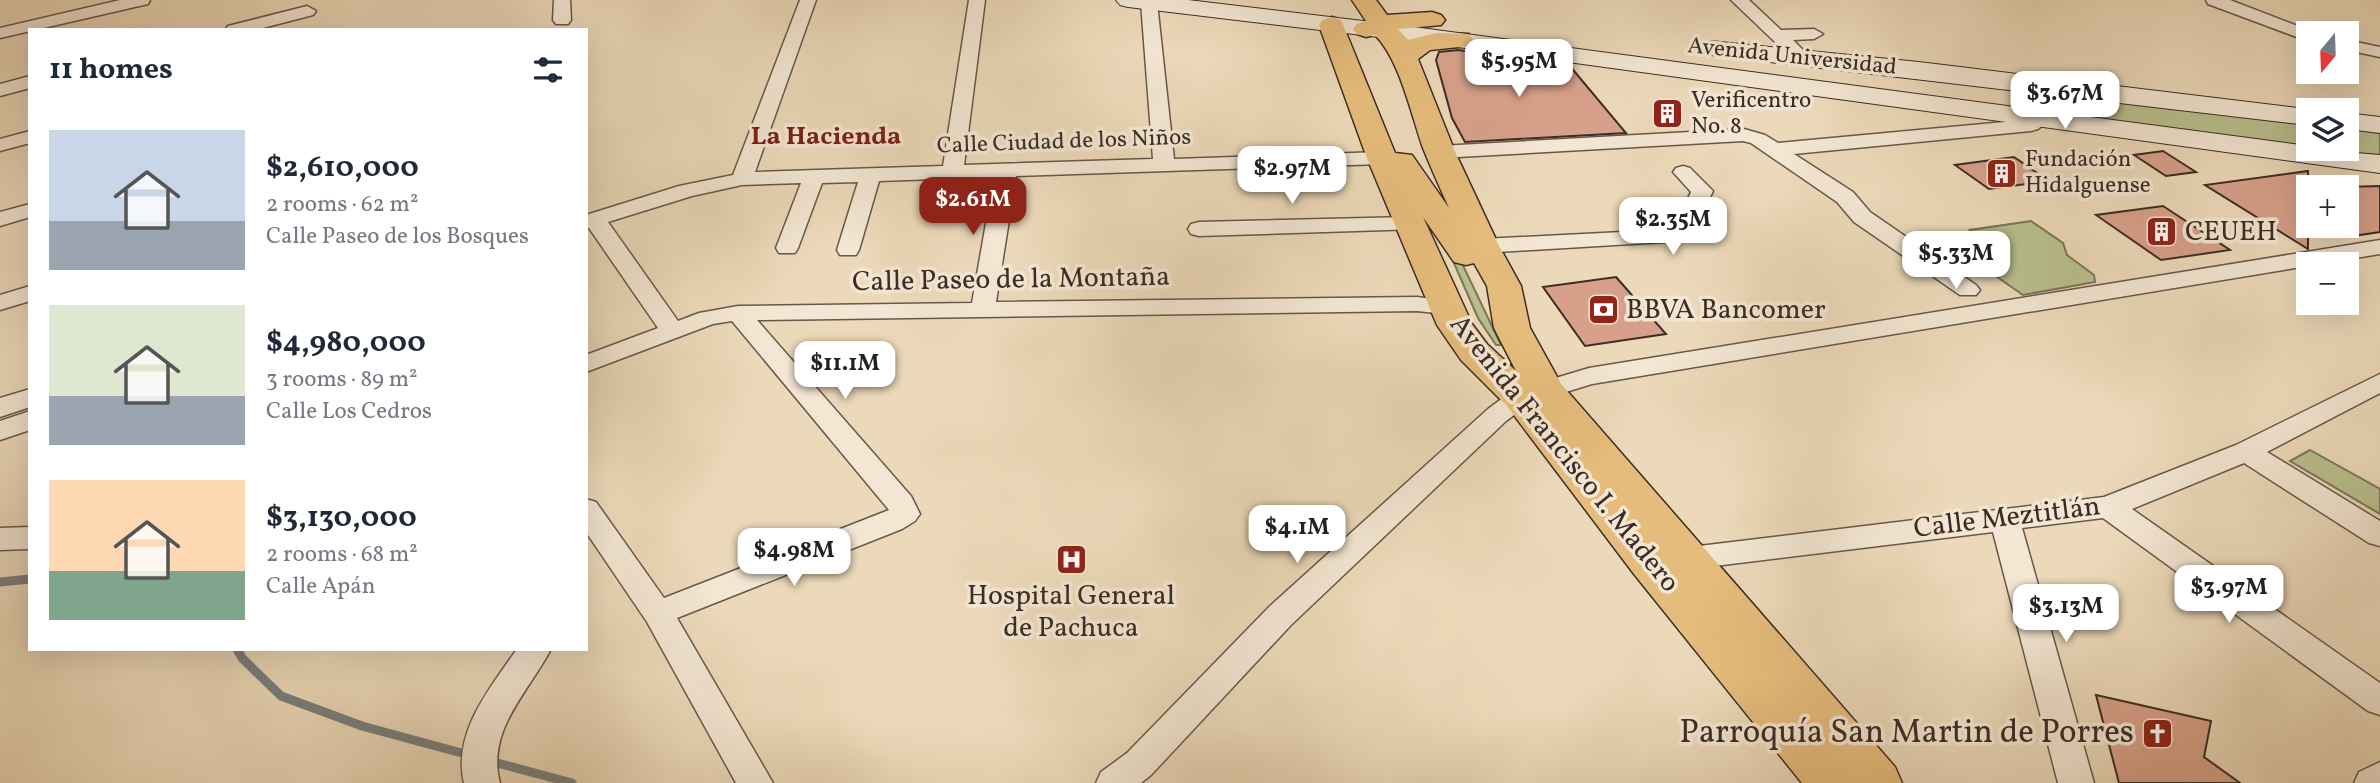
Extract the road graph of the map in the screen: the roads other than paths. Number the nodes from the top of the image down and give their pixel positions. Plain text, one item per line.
1 (142, 0) edge
2 (562, 0) edge
3 (808, 0) edge
4 (977, 0) edge
5 (1275, 0) edge
6 (1739, 0) edge
7 (2214, 0) edge
8 (1139, 1) edge
9 (307, 5) edge
10 (2253, 8) edge
11 (1356, 14) edge
12 (562, 20) dead end
13 (240, 28) edge
14 (313, 28) edge
15 (2296, 29) edge
16 (0, 33) edge
17 (1814, 34) dead end
18 (1777, 35) junction
19 (1423, 37) junction
20 (1460, 40) junction
21 (2359, 48) edge
22 (2380, 52) edge
23 (1801, 57) junction
24 (1919, 70) junction
25 (28, 83) edge
26 (0, 90) edge
27 (1851, 92) junction
28 (2296, 116) edge
29 (2041, 118) junction
30 (2359, 122) edge
31 (2380, 125) edge
32 (28, 138) edge
33 (0, 145) edge
34 (1774, 150) junction
35 (1440, 152) junction
36 (1382, 158) junction
37 (2380, 164) edge
38 (1164, 165) junction
39 (1006, 171) junction
40 (953, 172) junction
41 (1683, 172) dead end
42 (870, 174) junction
43 (814, 176) junction
44 (742, 179) junction
45 (28, 211) edge
46 (1419, 214) junction
47 (0, 219) edge
48 (591, 221) edge
49 (1199, 229) dead end
50 (1482, 246) junction
51 (2380, 247) edge
52 (787, 248) dead end
53 (848, 250) dead end
54 (1968, 290) dead end
55 (28, 294) edge
56 (0, 303) edge
57 (1446, 307) junction
58 (983, 311) junction
59 (738, 313) junction
60 (1512, 328) junction
61 (673, 332) junction
62 (588, 363) edge
63 (2380, 382) edge
64 (1533, 393) junction
65 (28, 398) edge
66 (0, 408) edge
67 (28, 421) edge
68 (0, 431) edge
69 (2246, 452) junction
70 (2108, 507) junction
71 (588, 512) edge
72 (2004, 518) junction
73 (2380, 535) edge
74 (28, 538) edge
75 (0, 539) edge
76 (1668, 561) junction
77 (658, 613) junction
78 (534, 651) edge
79 (2380, 701) edge
80 (480, 764) edge
81 (2380, 778) edge
82 (755, 783) edge
83 (1114, 783) edge
84 (1834, 783) edge
85 (1876, 783) edge
86 (2076, 783) edge
87 (2372, 783) edge

1 - 16 street
2 - 12 street
3 - 44 street
4 - 40 street
5 - 11 main road
6 - 18 street
7 - 10 street
8 - 11 main road
8 - 38 street
9 - 13 street
9 - 14 street
10 - 15 street
11 - 19 main road
11 - 19 main road, Avenida Francisco I. Madero
11 - 36 main road
11 - 46 main road
17 - 18 street
18 - 23 street
19 - 20 main road, Avenida Universidad
19 - 20 main road
19 - 23 main road, Avenida Universidad
19 - 35 main road, Avenida Francisco I. Madero
20 - 27 main road, Avenida Universidad
21 - 22 street
23 - 24 main road, Avenida Universidad
24 - 27 main road
24 - 28 main road, Avenida Universidad
25 - 26 street
27 - 29 main road, Avenida Universidad
29 - 34 street
29 - 37 main road, Avenida Universidad
30 - 31 main road
32 - 33 street
34 - 35 street
34 - 54 street
35 - 50 main road, Avenida Francisco I. Madero
36 - 38 street, Calle Ciudad de los Niños
36 - 46 main road
38 - 39 street, Calle Ciudad de los Niños
39 - 40 street, Calle Ciudad de los Niños
39 - 58 street
40 - 42 street, Calle Ciudad de los Niños
41 - 50 street
42 - 43 street, Calle Ciudad de los Niños
42 - 53 street
43 - 44 street, Calle Ciudad de los Niños
43 - 52 street
44 - 48 street, Calle Ciudad de los Niños
45 - 47 street
46 - 49 street
46 - 57 main road, Avenida Francisco I. Madero
46 - 60 main road
48 - 61 street
50 - 60 main road, Avenida Francisco I. Madero
51 - 64 street
55 - 56 street
57 - 58 street, Calle Paseo de la Montaña
57 - 64 main road, Avenida Francisco I. Madero
58 - 59 street, Calle Paseo de la Montaña
59 - 61 street, Calle Paseo de la Montaña
59 - 77 street
60 - 64 main road, Avenida Francisco I. Madero
61 - 62 street, Calle Paseo de la Montaña
63 - 69 street, Calle Meztitlán
64 - 76 main road, Avenida Francisco I. Madero
64 - 83 street
65 - 66 street
67 - 68 street
69 - 70 street, Calle Meztitlán
69 - 73 street
70 - 72 street, Calle Meztitlán
70 - 79 street
71 - 77 street
72 - 76 street, Calle Meztitlán
72 - 86 street
74 - 75 street
76 - 84 main road, Avenida Francisco I. Madero
76 - 85 main road, Avenida Francisco I. Madero
77 - 82 street
78 - 80 street
81 - 87 street

